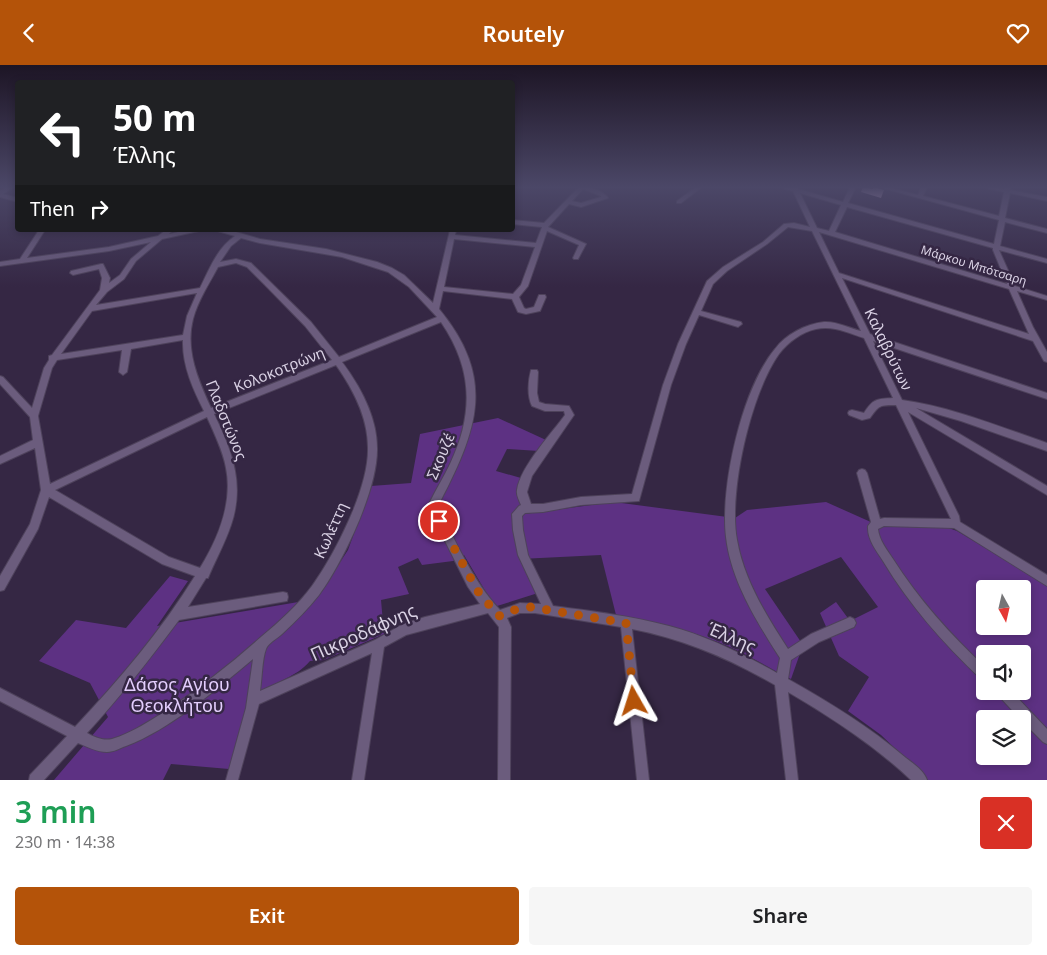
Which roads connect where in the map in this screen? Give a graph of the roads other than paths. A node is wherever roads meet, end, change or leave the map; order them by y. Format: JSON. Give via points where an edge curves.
{"nodes":[{"id":1,"x":552,"y":220,"type":"edge"},
{"id":2,"x":812,"y":220,"type":"edge"},
{"id":3,"x":837,"y":220,"type":"edge"},
{"id":4,"x":903,"y":220,"type":"edge"},
{"id":5,"x":1001,"y":220,"type":"edge"},
{"id":6,"x":1006,"y":220,"type":"edge"},
{"id":7,"x":515,"y":222,"type":"edge"},
{"id":8,"x":546,"y":227,"type":"junction"},
{"id":9,"x":816,"y":229,"type":"junction"},
{"id":10,"x":1047,"y":231,"type":"edge"},
{"id":11,"x":41,"y":232,"type":"edge"},
{"id":12,"x":168,"y":232,"type":"edge"},
{"id":13,"x":189,"y":232,"type":"edge"},
{"id":14,"x":234,"y":232,"type":"edge"},
{"id":15,"x":452,"y":233,"type":"edge"},
{"id":16,"x":831,"y":233,"type":"junction"},
{"id":17,"x":241,"y":235,"type":"junction"},
{"id":18,"x":158,"y":240,"type":"junction"},
{"id":19,"x":538,"y":245,"type":"junction"},
{"id":20,"x":996,"y":246,"type":"junction"},
{"id":21,"x":576,"y":258,"type":"dead end"},
{"id":22,"x":22,"y":261,"type":"junction"},
{"id":23,"x":1047,"y":261,"type":"edge"},
{"id":24,"x":0,"y":264,"type":"edge"},
{"id":25,"x":215,"y":265,"type":"junction"},
{"id":26,"x":73,"y":273,"type":"dead end"},
{"id":27,"x":839,"y":275,"type":"junction"},
{"id":28,"x":1012,"y":288,"type":"junction"},
{"id":29,"x":441,"y":289,"type":"junction"},
{"id":30,"x":104,"y":290,"type":"junction"},
{"id":31,"x":203,"y":290,"type":"junction"},
{"id":32,"x":515,"y":297,"type":"junction"},
{"id":33,"x":542,"y":297,"type":"dead end"},
{"id":34,"x":1047,"y":298,"type":"edge"},
{"id":35,"x":90,"y":309,"type":"junction"},
{"id":36,"x":435,"y":309,"type":"junction"},
{"id":37,"x":697,"y":312,"type":"junction"},
{"id":38,"x":444,"y":319,"type":"junction"},
{"id":39,"x":738,"y":324,"type":"dead end"},
{"id":40,"x":867,"y":335,"type":"junction"},
{"id":41,"x":187,"y":337,"type":"junction"},
{"id":42,"x":1035,"y":339,"type":"junction"},
{"id":43,"x":127,"y":346,"type":"junction"},
{"id":44,"x":52,"y":359,"type":"junction"},
{"id":45,"x":1047,"y":359,"type":"edge"},
{"id":46,"x":339,"y":360,"type":"junction"},
{"id":47,"x":123,"y":372,"type":"dead end"},
{"id":48,"x":534,"y":372,"type":"dead end"},
{"id":49,"x":0,"y":379,"type":"edge"},
{"id":50,"x":1047,"y":396,"type":"edge"},
{"id":51,"x":900,"y":404,"type":"junction"},
{"id":52,"x":210,"y":412,"type":"junction"},
{"id":53,"x":852,"y":413,"type":"dead end"},
{"id":54,"x":34,"y":416,"type":"junction"},
{"id":55,"x":39,"y":442,"type":"junction"},
{"id":56,"x":1047,"y":447,"type":"edge"},
{"id":57,"x":0,"y":460,"type":"edge"},
{"id":58,"x":862,"y":473,"type":"dead end"},
{"id":59,"x":46,"y":490,"type":"junction"},
{"id":60,"x":1047,"y":491,"type":"edge"},
{"id":61,"x":528,"y":508,"type":"junction"},
{"id":62,"x":436,"y":515,"type":"joint"},
{"id":63,"x":877,"y":524,"type":"junction"},
{"id":64,"x":955,"y":524,"type":"junction"},
{"id":65,"x":204,"y":574,"type":"junction"},
{"id":66,"x":1047,"y":581,"type":"edge"},
{"id":67,"x":0,"y":586,"type":"edge"},
{"id":68,"x":283,"y":597,"type":"dead end"},
{"id":69,"x":549,"y":610,"type":"junction"},
{"id":70,"x":494,"y":612,"type":"junction"},
{"id":71,"x":175,"y":615,"type":"junction"},
{"id":72,"x":626,"y":623,"type":"junction"},
{"id":73,"x":850,"y":623,"type":"dead end"},
{"id":74,"x":379,"y":643,"type":"junction"},
{"id":75,"x":261,"y":645,"type":"junction"},
{"id":76,"x":786,"y":657,"type":"junction"},
{"id":77,"x":976,"y":667,"type":"edge"},
{"id":78,"x":781,"y":682,"type":"junction"},
{"id":79,"x":0,"y":694,"type":"edge"},
{"id":80,"x":253,"y":700,"type":"junction"},
{"id":81,"x":1011,"y":700,"type":"edge"},
{"id":82,"x":77,"y":735,"type":"junction"},
{"id":83,"x":1047,"y":738,"type":"edge"},
{"id":84,"x":35,"y":780,"type":"edge"},
{"id":85,"x":232,"y":780,"type":"edge"},
{"id":86,"x":358,"y":780,"type":"edge"},
{"id":87,"x":504,"y":780,"type":"edge"},
{"id":88,"x":643,"y":780,"type":"edge"},
{"id":89,"x":792,"y":780,"type":"edge"},
{"id":90,"x":921,"y":780,"type":"edge"}],
"edges":[{"from":1,"to":8,"type":"street"},
{"from":2,"to":9,"type":"street","name":"Καλαβρύτων"},
{"from":3,"to":16,"type":"street"},
{"from":4,"to":20,"type":"street"},
{"from":5,"to":20,"type":"street"},
{"from":6,"to":10,"type":"street"},
{"from":7,"to":8,"type":"street"},
{"from":8,"to":19,"type":"street"},
{"from":8,"to":21,"type":"street","via":[[582,243],[584,246]]},
{"from":9,"to":16,"type":"street","name":"Μάρκου Μπότσαρη"},
{"from":9,"to":27,"type":"street","name":"Καλαβρύτων"},
{"from":9,"to":37,"type":"street","name":"Μάρκου Μπότσαρη","via":[[792,225],[781,229],[714,278]]},
{"from":11,"to":22,"type":"street"},
{"from":12,"to":18,"type":"street"},
{"from":13,"to":18,"type":"street"},
{"from":14,"to":17,"type":"street","name":"Σκουζέ"},
{"from":15,"to":19,"type":"street"},
{"from":15,"to":29,"type":"street"},
{"from":16,"to":28,"type":"street","name":"Μάρκου Μπότσαρη"},
{"from":17,"to":25,"type":"street","name":"Γλαδστώνος","via":[[227,245]]},
{"from":17,"to":36,"type":"street","name":"Σκουζέ","via":[[324,251],[379,266],[404,278]]},
{"from":18,"to":22,"type":"street"},
{"from":18,"to":30,"type":"street","via":[[133,261],[122,277]]},
{"from":19,"to":32,"type":"street","via":[[524,286]]},
{"from":20,"to":23,"type":"street"},
{"from":20,"to":28,"type":"street"},
{"from":22,"to":24,"type":"street"},
{"from":25,"to":31,"type":"street","name":"Γλαδστώνος"},
{"from":25,"to":46,"type":"street","name":"Κωλέττη","via":[[236,261],[249,265]]},
{"from":26,"to":30,"type":"street","via":[[101,266],[106,277]]},
{"from":27,"to":40,"type":"street","name":"Καλαβρύτων"},
{"from":27,"to":42,"type":"street"},
{"from":28,"to":34,"type":"street","name":"Μάρκου Μπότσαρη"},
{"from":28,"to":42,"type":"street"},
{"from":29,"to":32,"type":"street"},
{"from":29,"to":36,"type":"street"},
{"from":30,"to":35,"type":"street"},
{"from":31,"to":35,"type":"street"},
{"from":31,"to":41,"type":"street","name":"Γλαδστώνος","via":[[193,309]]},
{"from":32,"to":33,"type":"street","via":[[521,310],[526,312],[537,309]]},
{"from":35,"to":44,"type":"street"},
{"from":36,"to":38,"type":"street","name":"Σκουζέ"},
{"from":37,"to":39,"type":"street"},
{"from":37,"to":61,"type":"street","name":"Μάρκου Μπότσαρη","via":[[667,385],[636,497]]},
{"from":38,"to":46,"type":"street","name":"Κολοκοτρώνη"},
{"from":38,"to":62,"type":"street","name":"Σκουζέ","via":[[466,362],[473,388],[473,403],[461,449],[435,502]]},
{"from":40,"to":50,"type":"street"},
{"from":40,"to":51,"type":"street","name":"Καλαβρύτων"},
{"from":40,"to":76,"type":"street","via":[[833,325],[819,325],[785,343],[761,379],[743,433],[732,492],[731,536],[755,603]]},
{"from":41,"to":43,"type":"street"},
{"from":41,"to":52,"type":"street","name":"Γλαδστώνος","via":[[186,357]]},
{"from":42,"to":45,"type":"street"},
{"from":43,"to":44,"type":"street"},
{"from":43,"to":47,"type":"street"},
{"from":44,"to":54,"type":"street"},
{"from":46,"to":52,"type":"street","name":"Κολοκοτρώνη"},
{"from":46,"to":75,"type":"street","name":"Κωλέττη","via":[[370,427],[373,448],[369,474],[347,535],[332,565],[314,592]]},
{"from":48,"to":61,"type":"street","via":[[532,397],[535,404],[541,408],[566,408],[570,415],[529,473],[522,489]]},
{"from":49,"to":54,"type":"street"},
{"from":51,"to":53,"type":"street","via":[[879,403],[862,417]]},
{"from":51,"to":56,"type":"street","via":[[906,402]]},
{"from":51,"to":60,"type":"street"},
{"from":51,"to":64,"type":"street","name":"Καλαβρύτων","via":[[956,519]]},
{"from":52,"to":59,"type":"street","name":"Κολοκοτρώνη"},
{"from":52,"to":65,"type":"street","name":"Γλαδστώνος","via":[[227,453],[233,489],[225,527]]},
{"from":54,"to":55,"type":"street"},
{"from":55,"to":57,"type":"street"},
{"from":55,"to":59,"type":"street"},
{"from":58,"to":63,"type":"street"},
{"from":59,"to":65,"type":"street","via":[[166,561]]},
{"from":59,"to":67,"type":"street","via":[[34,526]]},
{"from":61,"to":69,"type":"street","via":[[518,514],[519,546]]},
{"from":62,"to":70,"type":"street","name":"Σκουζέ","via":[[472,583]]},
{"from":63,"to":64,"type":"street"},
{"from":63,"to":77,"type":"street","via":[[873,526],[875,537],[914,601],[942,635]]},
{"from":64,"to":66,"type":"street"},
{"from":65,"to":71,"type":"street","name":"Γλαδστώνος"},
{"from":68,"to":71,"type":"street"},
{"from":69,"to":70,"type":"street","name":"Έλλης","via":[[525,607]]},
{"from":69,"to":72,"type":"street","name":"Έλλης"},
{"from":70,"to":74,"type":"street","name":"Πικροδάφνης","via":[[419,624]]},
{"from":70,"to":87,"type":"street","via":[[503,622],[506,635]]},
{"from":71,"to":82,"type":"street","name":"Γλαδστώνος"},
{"from":72,"to":78,"type":"street","name":"Έλλης","via":[[711,645]]},
{"from":72,"to":88,"type":"street"},
{"from":73,"to":76,"type":"street","via":[[815,638]]},
{"from":74,"to":80,"type":"street","name":"Πικροδάφνης"},
{"from":74,"to":86,"type":"street"},
{"from":75,"to":80,"type":"street"},
{"from":75,"to":82,"type":"street","name":"Κωλέττη","via":[[192,699],[122,742],[102,746]]},
{"from":76,"to":78,"type":"street"},
{"from":78,"to":89,"type":"street"},
{"from":78,"to":90,"type":"street","name":"Έλλης","via":[[862,731]]},
{"from":79,"to":82,"type":"street","name":"Κωλέττη"},
{"from":80,"to":85,"type":"street"},
{"from":81,"to":83,"type":"street"},
{"from":82,"to":84,"type":"street"}]}
